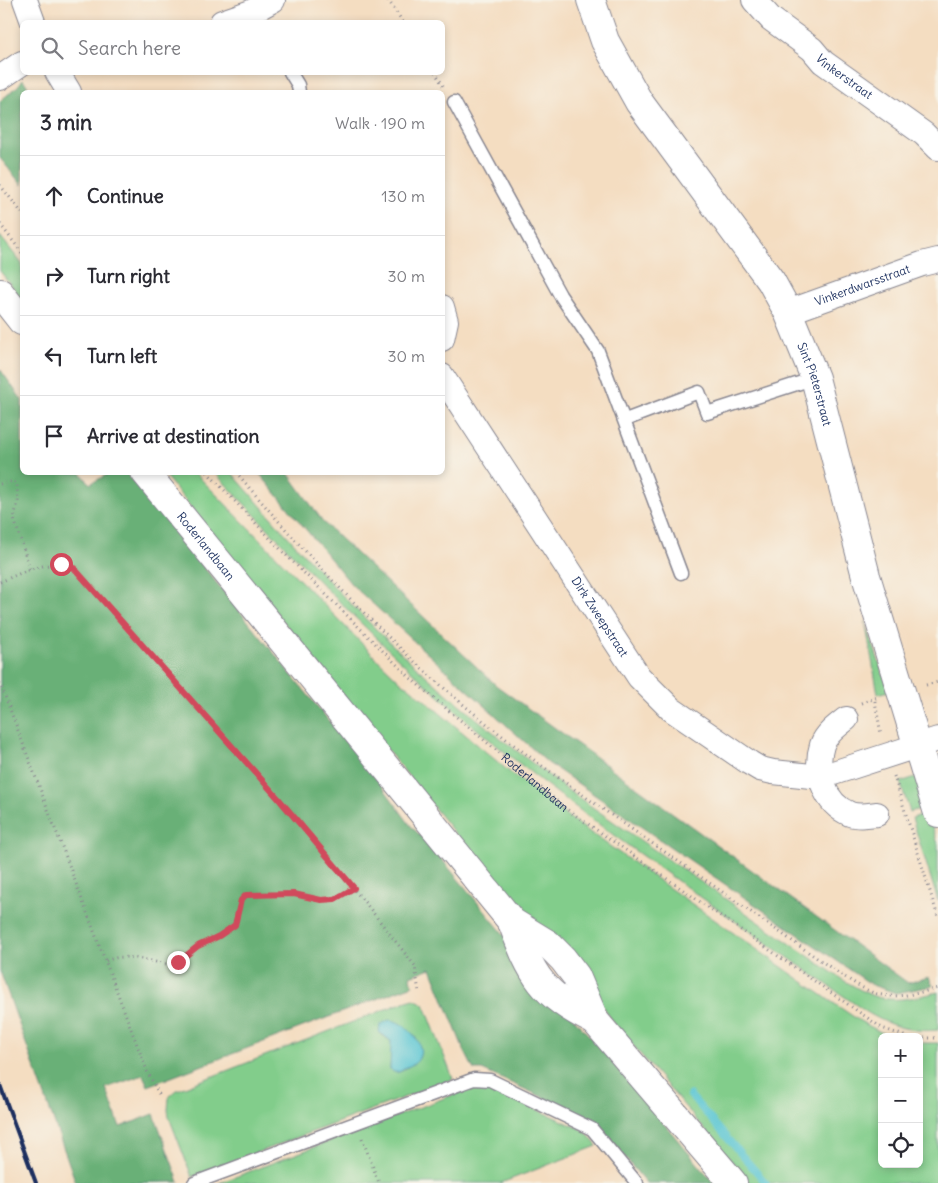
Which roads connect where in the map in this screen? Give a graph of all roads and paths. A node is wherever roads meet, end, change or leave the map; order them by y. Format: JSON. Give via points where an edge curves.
{"nodes":[{"id":1,"x":25,"y":0,"type":"edge"},
{"id":2,"x":273,"y":0,"type":"edge"},
{"id":3,"x":388,"y":0,"type":"edge"},
{"id":4,"x":591,"y":0,"type":"edge"},
{"id":5,"x":754,"y":0,"type":"edge"},
{"id":6,"x":255,"y":17,"type":"edge"},
{"id":7,"x":32,"y":20,"type":"edge"},
{"id":8,"x":235,"y":20,"type":"edge"},
{"id":9,"x":402,"y":20,"type":"edge"},
{"id":10,"x":20,"y":64,"type":"edge"},
{"id":11,"x":59,"y":75,"type":"edge"},
{"id":12,"x":292,"y":75,"type":"edge"},
{"id":13,"x":0,"y":78,"type":"edge"},
{"id":14,"x":68,"y":90,"type":"edge"},
{"id":15,"x":299,"y":90,"type":"edge"},
{"id":16,"x":454,"y":102,"type":"dead end"},
{"id":17,"x":938,"y":148,"type":"edge"},
{"id":18,"x":0,"y":185,"type":"edge"},
{"id":19,"x":20,"y":210,"type":"edge"},
{"id":20,"x":0,"y":224,"type":"edge"},
{"id":21,"x":20,"y":250,"type":"edge"},
{"id":22,"x":938,"y":260,"type":"edge"},
{"id":23,"x":0,"y":294,"type":"edge"},
{"id":24,"x":788,"y":312,"type":"junction"},
{"id":25,"x":20,"y":319,"type":"edge"},
{"id":26,"x":815,"y":378,"type":"junction"},
{"id":27,"x":445,"y":381,"type":"edge"},
{"id":28,"x":625,"y":420,"type":"junction"},
{"id":29,"x":147,"y":475,"type":"edge"},
{"id":30,"x":210,"y":475,"type":"edge"},
{"id":31,"x":239,"y":475,"type":"edge"},
{"id":32,"x":0,"y":484,"type":"edge"},
{"id":33,"x":30,"y":569,"type":"junction"},
{"id":34,"x":681,"y":573,"type":"dead end"},
{"id":35,"x":0,"y":582,"type":"edge"},
{"id":36,"x":0,"y":683,"type":"edge"},
{"id":37,"x":846,"y":719,"type":"dead end"},
{"id":38,"x":927,"y":743,"type":"edge"},
{"id":39,"x":821,"y":777,"type":"junction"},
{"id":40,"x":937,"y":810,"type":"edge"},
{"id":41,"x":877,"y":814,"type":"joint"},
{"id":42,"x":354,"y":888,"type":"junction"},
{"id":43,"x":106,"y":961,"type":"junction"},
{"id":44,"x":938,"y":988,"type":"edge"},
{"id":45,"x":419,"y":993,"type":"dead end"},
{"id":46,"x":896,"y":1033,"type":"edge"},
{"id":47,"x":923,"y":1038,"type":"edge"},
{"id":48,"x":938,"y":1038,"type":"edge"},
{"id":49,"x":160,"y":1096,"type":"dead end"},
{"id":50,"x":356,"y":1123,"type":"junction"},
{"id":51,"x":194,"y":1183,"type":"edge"},
{"id":52,"x":379,"y":1183,"type":"edge"},
{"id":53,"x":637,"y":1183,"type":"edge"},
{"id":54,"x":734,"y":1183,"type":"edge"}],
"edges":[{"from":1,"to":7,"type":"street"},
{"from":2,"to":6,"type":"street"},
{"from":3,"to":9,"type":"path"},
{"from":4,"to":24,"type":"main road","name":"Sint Pieterstraat","via":[[605,41],[639,102],[754,256]]},
{"from":5,"to":17,"type":"street","name":"Vinkerstraat","via":[[771,19],[812,49],[823,62],[924,134]]},
{"from":6,"to":8,"type":"street"},
{"from":10,"to":13,"type":"street"},
{"from":11,"to":14,"type":"street"},
{"from":12,"to":15,"type":"lane"},
{"from":16,"to":28,"type":"lane","via":[[560,295],[598,350]]},
{"from":18,"to":19,"type":"path"},
{"from":20,"to":21,"type":"path"},
{"from":22,"to":24,"type":"street","name":"Vinkerdwarsstraat"},
{"from":23,"to":25,"type":"main road"},
{"from":24,"to":26,"type":"main road","name":"Sint Pieterstraat"},
{"from":26,"to":28,"type":"lane","via":[[707,413],[698,392]]},
{"from":26,"to":38,"type":"main road","name":"Sint Pieterstraat","via":[[866,576]]},
{"from":27,"to":39,"type":"street","name":"Dirk Zweepstraat","via":[[638,677],[671,708],[760,769]]},
{"from":28,"to":34,"type":"lane"},
{"from":29,"to":54,"type":"main road","name":"Roderlandbaan","via":[[512,922],[539,980],[557,999],[595,1021]]},
{"from":30,"to":46,"type":"path","name":"Roderlandbaan","via":[[396,664],[565,808],[882,1028]]},
{"from":31,"to":44,"type":"path","name":"Roderlandbaan","via":[[379,628],[452,695],[523,752],[855,983],[888,996]]},
{"from":32,"to":33,"type":"path","via":[[14,481],[17,485],[14,523]]},
{"from":33,"to":35,"type":"path"},
{"from":33,"to":42,"type":"path","via":[[51,564],[74,568]]},
{"from":36,"to":43,"type":"path"},
{"from":37,"to":39,"type":"street","via":[[826,736],[822,744],[819,760]]},
{"from":38,"to":39,"type":"street","name":"Dirk Zweepstraat"},
{"from":38,"to":40,"type":"main road","name":"Sint Pieterstraat"},
{"from":39,"to":41,"type":"street","via":[[831,800],[840,809],[852,815]]},
{"from":40,"to":41,"type":"path","via":[[883,824]]},
{"from":42,"to":43,"type":"path","via":[[335,899],[321,900],[294,894],[246,895],[241,900],[235,925],[198,946],[178,962],[171,965],[125,957]]},
{"from":42,"to":45,"type":"path","via":[[415,966]]},
{"from":43,"to":49,"type":"path","via":[[147,1071]]},
{"from":47,"to":48,"type":"path"},
{"from":50,"to":51,"type":"lane"},
{"from":50,"to":52,"type":"path"},
{"from":50,"to":53,"type":"lane","via":[[474,1079],[490,1080],[592,1129]]}]}
